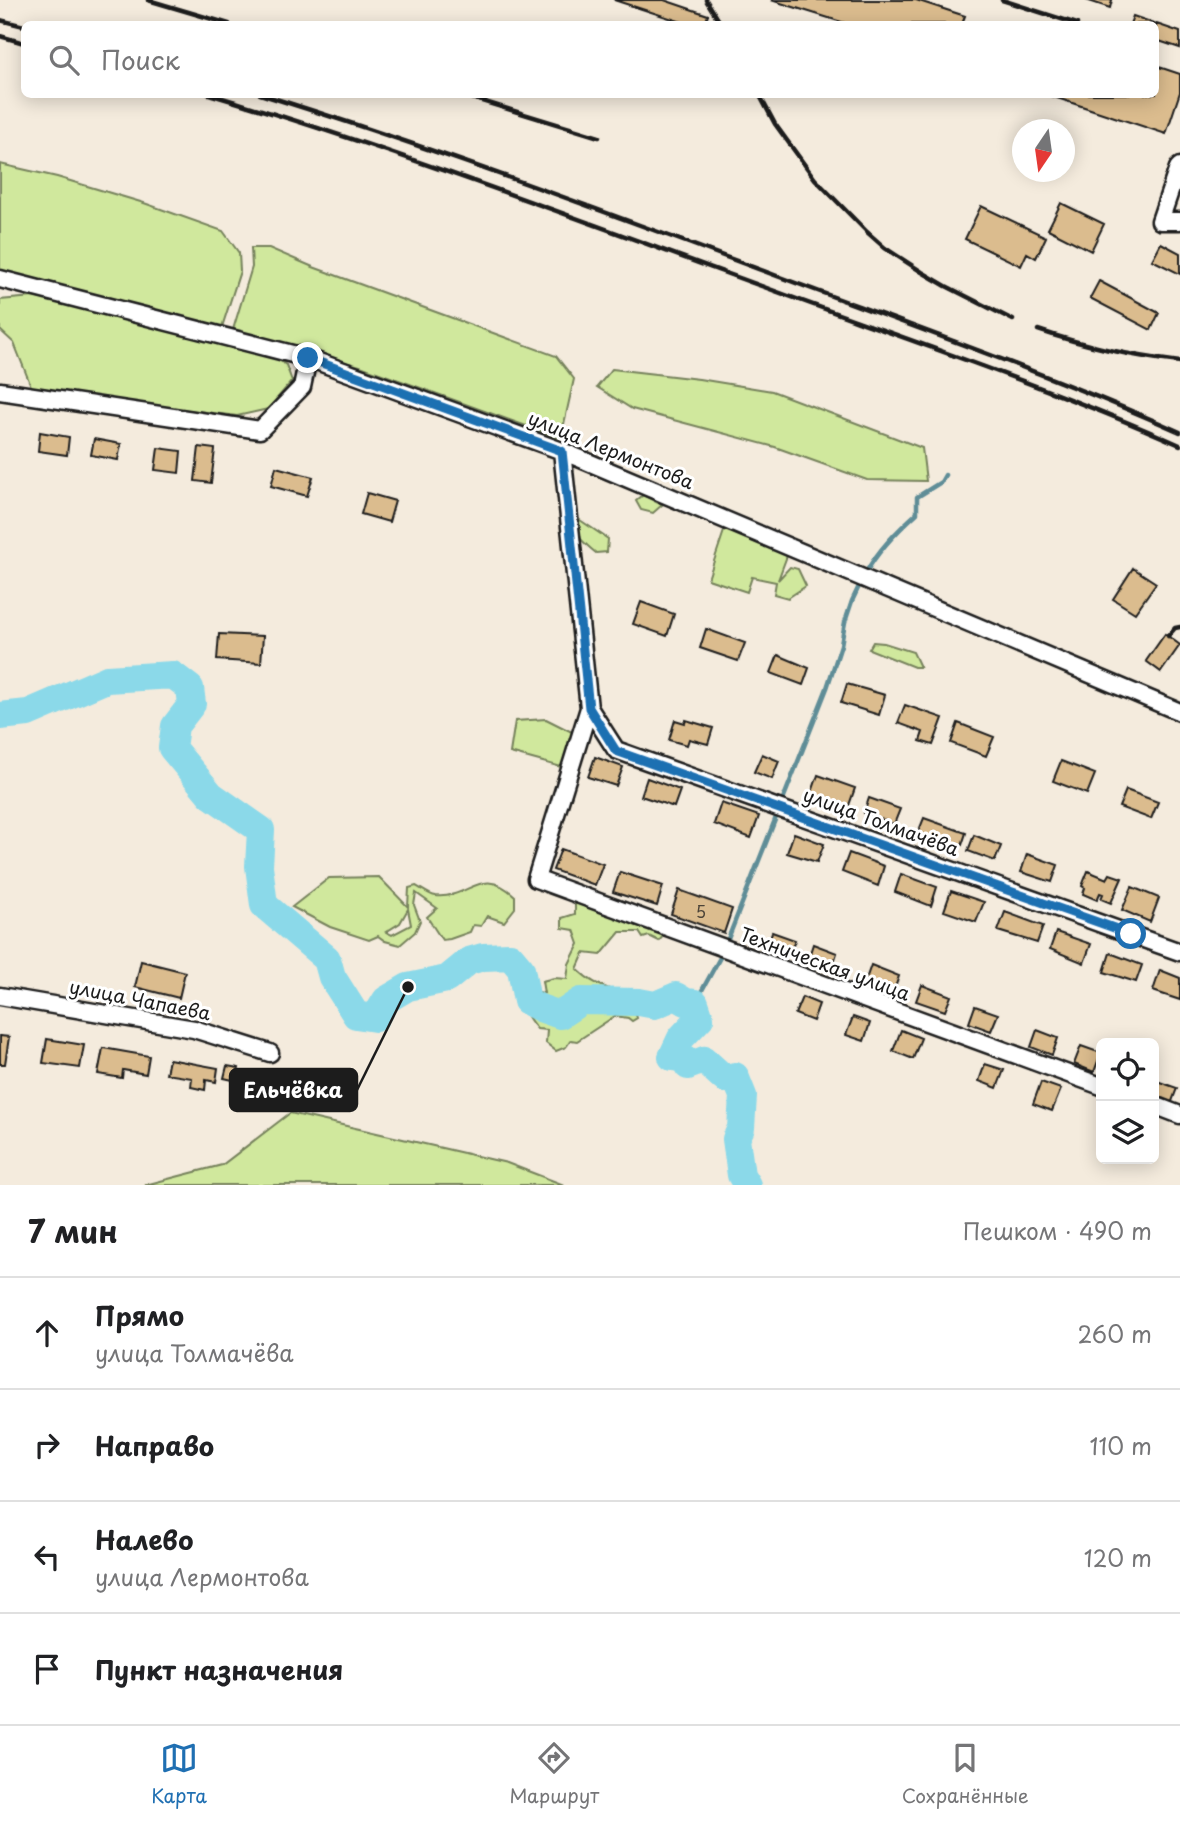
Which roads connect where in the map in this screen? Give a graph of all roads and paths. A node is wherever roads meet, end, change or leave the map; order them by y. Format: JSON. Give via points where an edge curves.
{"nodes":[{"id":1,"x":1180,"y":166,"type":"edge"},
{"id":2,"x":1180,"y":221,"type":"edge"},
{"id":3,"x":0,"y":279,"type":"edge"},
{"id":4,"x":308,"y":358,"type":"junction"},
{"id":5,"x":0,"y":391,"type":"edge"},
{"id":6,"x":562,"y":451,"type":"junction"},
{"id":7,"x":589,"y":708,"type":"junction"},
{"id":8,"x":1180,"y":712,"type":"edge"},
{"id":9,"x":1180,"y":951,"type":"edge"},
{"id":10,"x":0,"y":996,"type":"edge"},
{"id":11,"x":270,"y":1053,"type":"dead end"},
{"id":12,"x":1096,"y":1084,"type":"edge"},
{"id":13,"x":1159,"y":1107,"type":"edge"},
{"id":14,"x":1180,"y":1115,"type":"edge"}],
"edges":[{"from":1,"to":2,"type":"street","via":[[1160,221]]},
{"from":3,"to":4,"type":"street","name":"улица Лермонтова"},
{"from":4,"to":5,"type":"street","via":[[302,387],[260,430]]},
{"from":4,"to":6,"type":"street","name":"улица Лермонтова"},
{"from":6,"to":7,"type":"street"},
{"from":6,"to":8,"type":"street","name":"улица Лермонтова"},
{"from":7,"to":9,"type":"street","name":"улица Толмачёва","via":[[616,751]]},
{"from":7,"to":12,"type":"street","name":"Техническая улица","via":[[536,879]]},
{"from":10,"to":11,"type":"street","name":"улица Чапаева","via":[[194,1029]]},
{"from":13,"to":14,"type":"street"}]}
